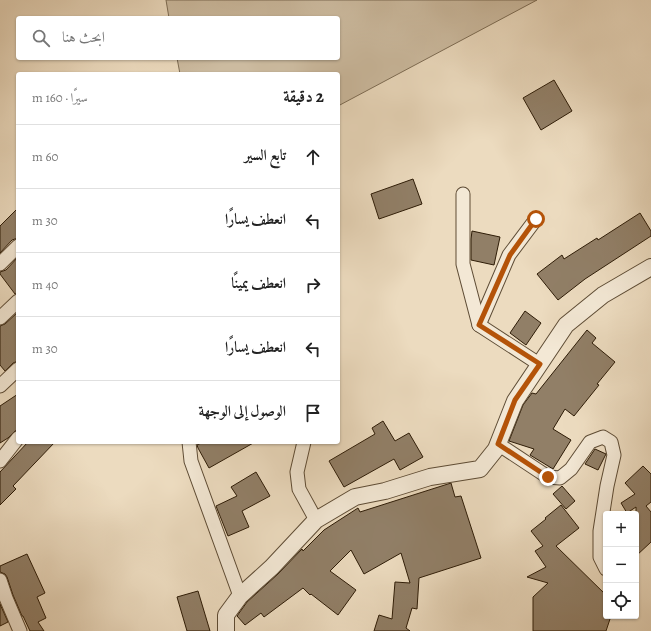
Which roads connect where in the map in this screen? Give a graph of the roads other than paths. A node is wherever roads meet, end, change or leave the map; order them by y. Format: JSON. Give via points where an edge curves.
{"nodes":[{"id":1,"x":463,"y":194,"type":"dead end"},
{"id":2,"x":536,"y":219,"type":"dead end"},
{"id":3,"x":16,"y":248,"type":"edge"},
{"id":4,"x":0,"y":264,"type":"edge"},
{"id":5,"x":651,"y":267,"type":"edge"},
{"id":6,"x":16,"y":303,"type":"edge"},
{"id":7,"x":0,"y":318,"type":"edge"},
{"id":8,"x":479,"y":325,"type":"junction"},
{"id":9,"x":540,"y":364,"type":"junction"},
{"id":10,"x":16,"y":371,"type":"edge"},
{"id":11,"x":0,"y":386,"type":"edge"},
{"id":12,"x":16,"y":441,"type":"edge"},
{"id":13,"x":189,"y":444,"type":"edge"},
{"id":14,"x":304,"y":444,"type":"edge"},
{"id":15,"x":498,"y":444,"type":"junction"},
{"id":16,"x":0,"y":461,"type":"edge"},
{"id":17,"x":316,"y":520,"type":"junction"},
{"id":18,"x":603,"y":562,"type":"edge"},
{"id":19,"x":0,"y":580,"type":"edge"},
{"id":20,"x":240,"y":596,"type":"junction"},
{"id":21,"x":20,"y":631,"type":"edge"},
{"id":22,"x":226,"y":631,"type":"edge"}],
"edges":[{"from":1,"to":8,"type":"street","via":[[463,264]]},
{"from":2,"to":8,"type":"street","via":[[510,255]]},
{"from":3,"to":4,"type":"street"},
{"from":5,"to":9,"type":"street","via":[[603,295],[566,325]]},
{"from":6,"to":7,"type":"street"},
{"from":8,"to":9,"type":"street"},
{"from":9,"to":15,"type":"street","via":[[515,400]]},
{"from":10,"to":11,"type":"street"},
{"from":12,"to":16,"type":"street"},
{"from":13,"to":20,"type":"street","via":[[191,461]]},
{"from":14,"to":17,"type":"street","via":[[297,472],[299,489]]},
{"from":15,"to":17,"type":"street","via":[[480,469],[430,477],[355,497]]},
{"from":15,"to":18,"type":"street","via":[[548,477],[560,478],[571,469],[590,442],[602,437],[611,442],[614,455],[600,531],[600,556]]},
{"from":17,"to":20,"type":"street","via":[[272,567]]},
{"from":19,"to":21,"type":"street"},
{"from":20,"to":22,"type":"street","via":[[226,615]]}]}
